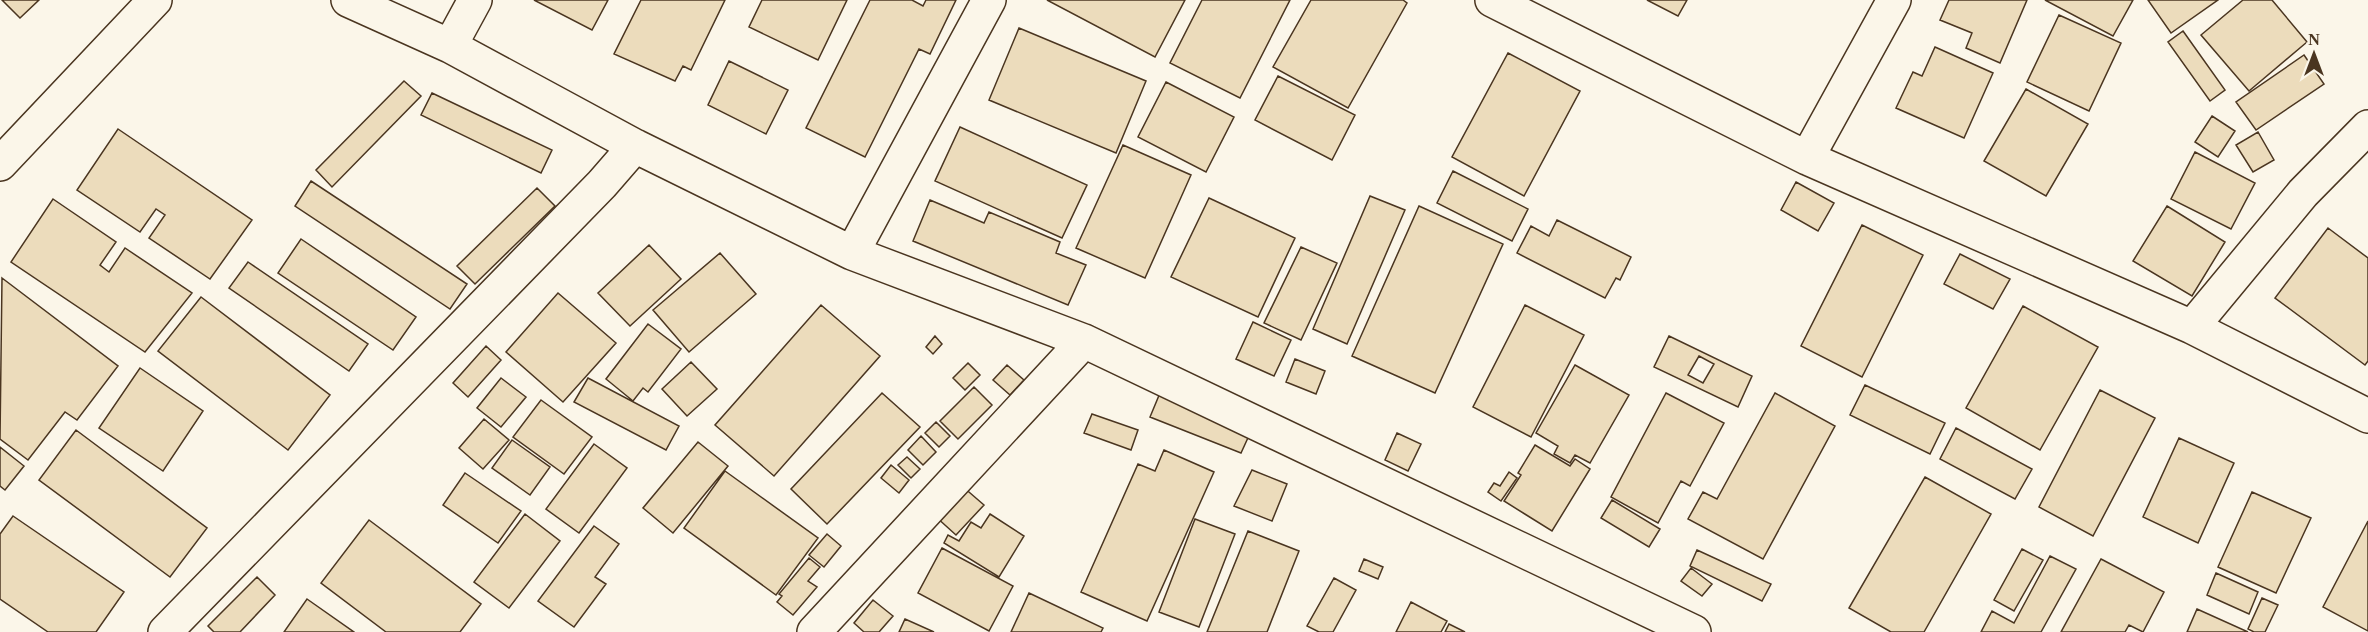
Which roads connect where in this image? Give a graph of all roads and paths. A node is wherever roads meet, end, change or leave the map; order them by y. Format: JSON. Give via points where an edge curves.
{"nodes":[{"id":1,"x":155,"y":0,"type":"edge"},
{"id":2,"x":348,"y":0,"type":"edge"},
{"id":3,"x":475,"y":0,"type":"edge"},
{"id":4,"x":989,"y":0,"type":"edge"},
{"id":5,"x":1492,"y":0,"type":"edge"},
{"id":6,"x":1894,"y":0,"type":"edge"},
{"id":7,"x":450,"y":46,"type":"junction"},
{"id":8,"x":2368,"y":127,"type":"edge"},
{"id":9,"x":635,"y":146,"type":"junction"},
{"id":10,"x":1807,"y":158,"type":"junction"},
{"id":11,"x":0,"y":164,"type":"edge"},
{"id":12,"x":852,"y":252,"type":"junction"},
{"id":13,"x":2192,"y":327,"type":"junction"},
{"id":14,"x":1084,"y":341,"type":"junction"},
{"id":15,"x":2368,"y":416,"type":"edge"},
{"id":16,"x":165,"y":632,"type":"edge"},
{"id":17,"x":814,"y":632,"type":"edge"},
{"id":18,"x":1694,"y":632,"type":"edge"}],
"edges":[{"from":1,"to":11,"type":"street"},
{"from":2,"to":7,"type":"street"},
{"from":3,"to":7,"type":"street"},
{"from":4,"to":12,"type":"street"},
{"from":5,"to":10,"type":"street"},
{"from":6,"to":10,"type":"street"},
{"from":7,"to":9,"type":"street"},
{"from":8,"to":13,"type":"street","via":[[2303,193]]},
{"from":9,"to":12,"type":"street"},
{"from":9,"to":16,"type":"street"},
{"from":10,"to":13,"type":"street"},
{"from":12,"to":14,"type":"street"},
{"from":13,"to":15,"type":"street"},
{"from":14,"to":17,"type":"street"},
{"from":14,"to":18,"type":"street"}]}
